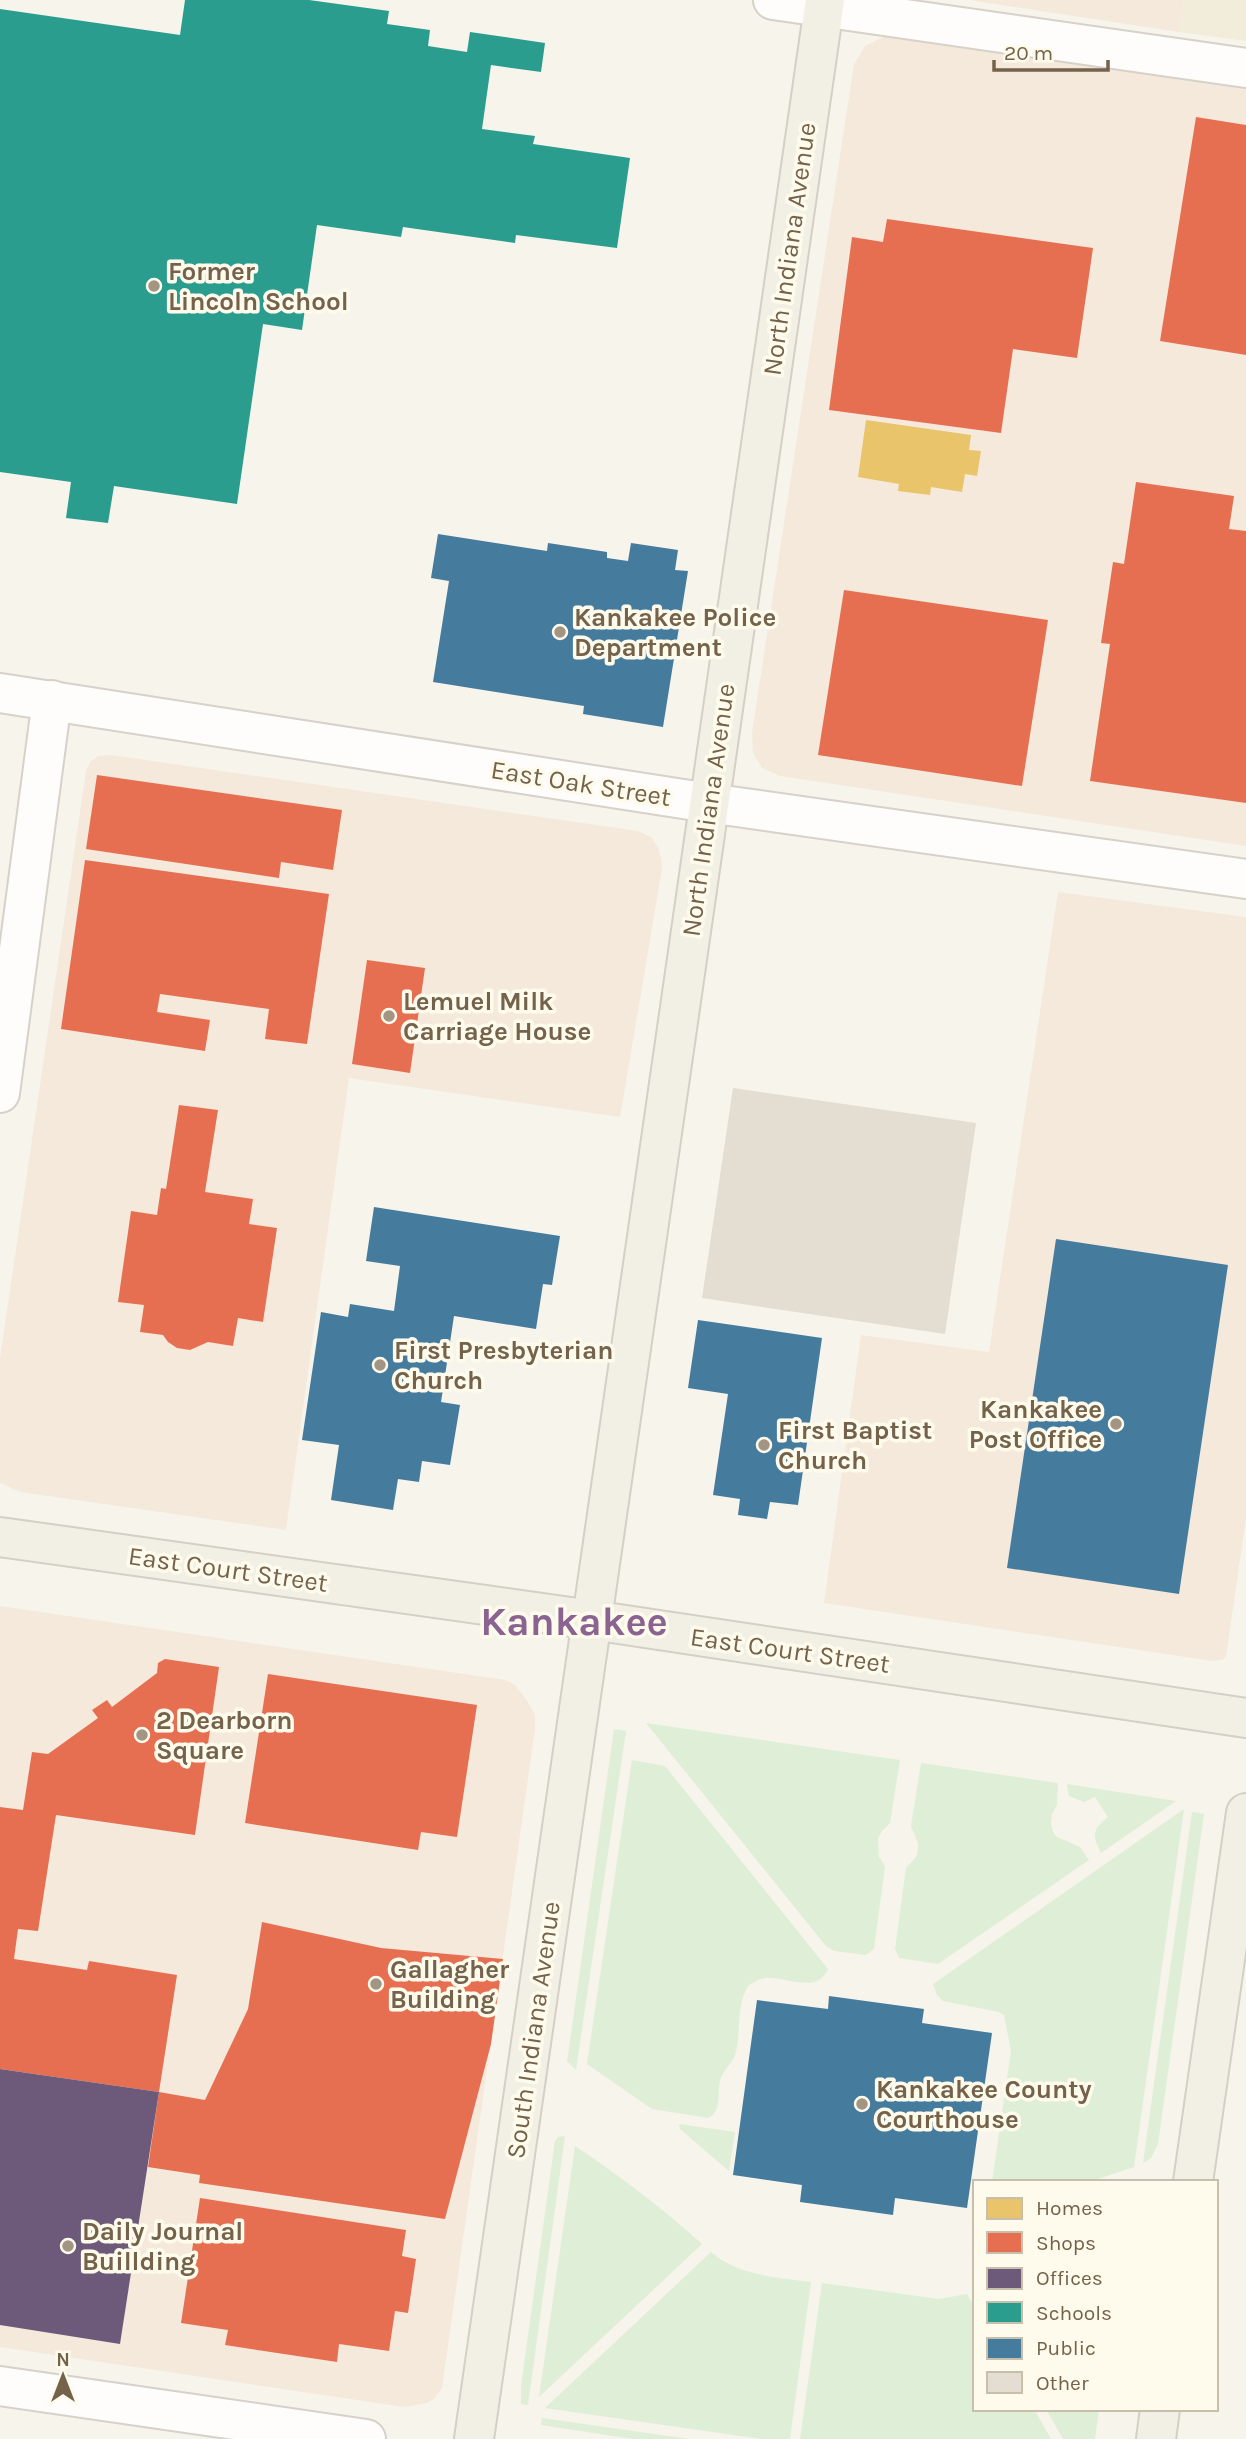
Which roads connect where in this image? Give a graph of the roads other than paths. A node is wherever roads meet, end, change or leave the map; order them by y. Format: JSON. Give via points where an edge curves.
{"nodes":[{"id":1,"x":773,"y":0,"type":"edge"},
{"id":2,"x":824,"y":4,"type":"edge"},
{"id":3,"x":1246,"y":68,"type":"edge"},
{"id":4,"x":0,"y":693,"type":"edge"},
{"id":5,"x":52,"y":700,"type":"junction"},
{"id":6,"x":709,"y":803,"type":"junction"},
{"id":7,"x":1246,"y":879,"type":"edge"},
{"id":8,"x":0,"y":1093,"type":"edge"},
{"id":9,"x":0,"y":1537,"type":"edge"},
{"id":10,"x":592,"y":1620,"type":"junction"},
{"id":11,"x":1246,"y":1718,"type":"edge"},
{"id":12,"x":1246,"y":1814,"type":"edge"},
{"id":13,"x":1193,"y":2180,"type":"edge"},
{"id":14,"x":0,"y":2386,"type":"edge"},
{"id":15,"x":1160,"y":2411,"type":"edge"},
{"id":16,"x":366,"y":2439,"type":"edge"},
{"id":17,"x":474,"y":2439,"type":"edge"},
{"id":18,"x":1156,"y":2439,"type":"edge"}],
"edges":[{"from":1,"to":2,"type":"street"},
{"from":2,"to":3,"type":"street"},
{"from":2,"to":6,"type":"main road","name":"North Indiana Avenue"},
{"from":4,"to":5,"type":"street","name":"East Oak Street"},
{"from":5,"to":6,"type":"street","name":"East Oak Street"},
{"from":5,"to":8,"type":"street"},
{"from":6,"to":7,"type":"street","name":"East Oak Street"},
{"from":6,"to":10,"type":"main road","name":"North Indiana Avenue"},
{"from":9,"to":10,"type":"main road","name":"East Court Street"},
{"from":10,"to":11,"type":"main road","name":"East Court Street"},
{"from":10,"to":17,"type":"main road","name":"South Indiana Avenue"},
{"from":12,"to":13,"type":"main road"},
{"from":14,"to":16,"type":"street"},
{"from":15,"to":18,"type":"main road"}]}
